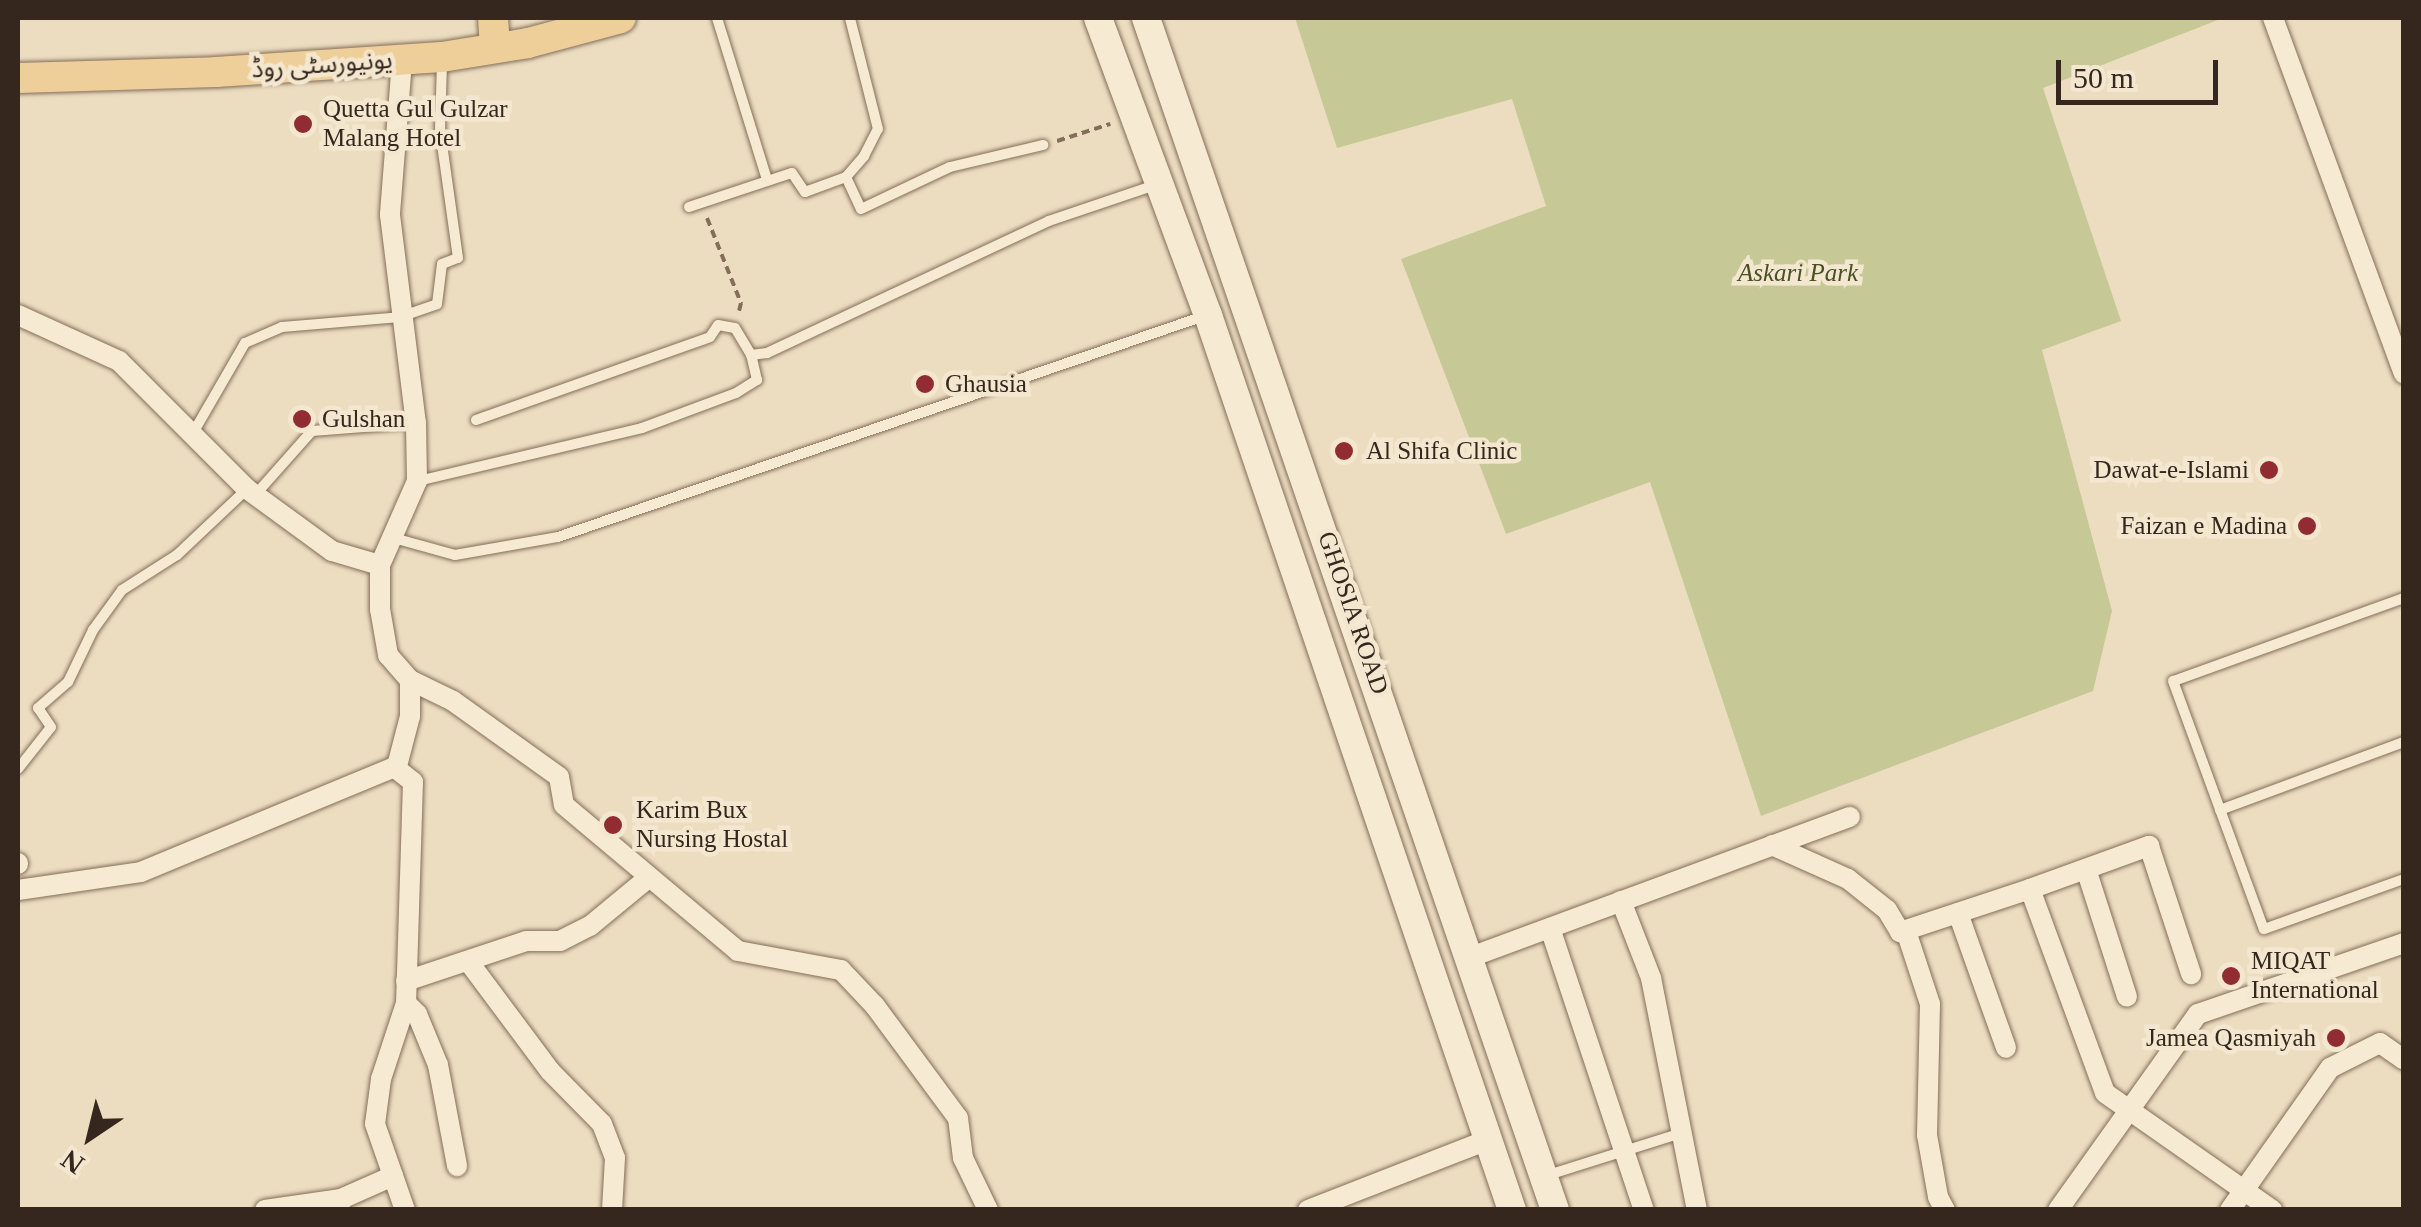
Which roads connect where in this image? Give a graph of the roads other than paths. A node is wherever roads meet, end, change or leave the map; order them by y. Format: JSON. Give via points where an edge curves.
{"nodes":[{"id":1,"x":493,"y":18,"type":"edge"},
{"id":2,"x":622,"y":18,"type":"edge"},
{"id":3,"x":717,"y":18,"type":"edge"},
{"id":4,"x":850,"y":18,"type":"edge"},
{"id":5,"x":1098,"y":18,"type":"edge"},
{"id":6,"x":1146,"y":18,"type":"edge"},
{"id":7,"x":2273,"y":18,"type":"edge"},
{"id":8,"x":495,"y":48,"type":"junction"},
{"id":9,"x":442,"y":57,"type":"junction"},
{"id":10,"x":402,"y":60,"type":"junction"},
{"id":11,"x":18,"y":78,"type":"edge"},
{"id":12,"x":1043,"y":145,"type":"road end"},
{"id":13,"x":846,"y":177,"type":"junction"},
{"id":14,"x":767,"y":180,"type":"junction"},
{"id":15,"x":1159,"y":184,"type":"junction"},
{"id":16,"x":689,"y":208,"type":"dead end"},
{"id":17,"x":18,"y":315,"type":"edge"},
{"id":18,"x":1208,"y":315,"type":"junction"},
{"id":19,"x":400,"y":318,"type":"junction"},
{"id":20,"x":751,"y":355,"type":"junction"},
{"id":21,"x":2404,"y":374,"type":"edge"},
{"id":22,"x":476,"y":420,"type":"dead end"},
{"id":23,"x":416,"y":423,"type":"junction"},
{"id":24,"x":193,"y":433,"type":"junction"},
{"id":25,"x":417,"y":481,"type":"junction"},
{"id":26,"x":251,"y":492,"type":"junction"},
{"id":27,"x":390,"y":536,"type":"junction"},
{"id":28,"x":380,"y":566,"type":"junction"},
{"id":29,"x":2404,"y":598,"type":"edge"},
{"id":30,"x":410,"y":680,"type":"junction"},
{"id":31,"x":2404,"y":742,"type":"edge"},
{"id":32,"x":394,"y":768,"type":"junction"},
{"id":33,"x":18,"y":769,"type":"edge"},
{"id":34,"x":2220,"y":810,"type":"junction"},
{"id":35,"x":1850,"y":816,"type":"dead end"},
{"id":36,"x":1772,"y":845,"type":"junction"},
{"id":37,"x":2086,"y":869,"type":"junction"},
{"id":38,"x":647,"y":879,"type":"junction"},
{"id":39,"x":2404,"y":879,"type":"edge"},
{"id":40,"x":2030,"y":889,"type":"junction"},
{"id":41,"x":18,"y":890,"type":"edge"},
{"id":42,"x":1621,"y":902,"type":"junction"},
{"id":43,"x":1958,"y":913,"type":"junction"},
{"id":44,"x":1550,"y":928,"type":"junction"},
{"id":45,"x":1906,"y":930,"type":"junction"},
{"id":46,"x":2404,"y":943,"type":"edge"},
{"id":47,"x":468,"y":960,"type":"junction"},
{"id":48,"x":1474,"y":970,"type":"junction"},
{"id":49,"x":2192,"y":974,"type":"dead end"},
{"id":50,"x":406,"y":992,"type":"junction"},
{"id":51,"x":1438,"y":996,"type":"junction"},
{"id":52,"x":2128,"y":996,"type":"dead end"},
{"id":53,"x":2006,"y":1048,"type":"dead end"},
{"id":54,"x":2404,"y":1060,"type":"edge"},
{"id":55,"x":2128,"y":1109,"type":"junction"},
{"id":56,"x":1684,"y":1132,"type":"junction"},
{"id":57,"x":1488,"y":1140,"type":"junction"},
{"id":58,"x":1626,"y":1151,"type":"junction"},
{"id":59,"x":458,"y":1166,"type":"dead end"},
{"id":60,"x":393,"y":1176,"type":"junction"},
{"id":61,"x":1544,"y":1177,"type":"junction"},
{"id":62,"x":2244,"y":1190,"type":"junction"},
{"id":63,"x":340,"y":1204,"type":"edge"},
{"id":64,"x":265,"y":1210,"type":"edge"},
{"id":65,"x":404,"y":1210,"type":"edge"},
{"id":66,"x":612,"y":1210,"type":"edge"},
{"id":67,"x":988,"y":1210,"type":"edge"},
{"id":68,"x":1308,"y":1210,"type":"edge"},
{"id":69,"x":1512,"y":1210,"type":"edge"},
{"id":70,"x":1556,"y":1210,"type":"edge"},
{"id":71,"x":1644,"y":1210,"type":"edge"},
{"id":72,"x":1698,"y":1210,"type":"edge"},
{"id":73,"x":1945,"y":1210,"type":"edge"},
{"id":74,"x":2058,"y":1210,"type":"edge"},
{"id":75,"x":2230,"y":1210,"type":"edge"},
{"id":76,"x":2272,"y":1210,"type":"edge"}],
"edges":[{"from":1,"to":8,"type":"main road"},
{"from":2,"to":8,"type":"main road","name":"یونیورسٹی روڈ"},
{"from":3,"to":14,"type":"lane"},
{"from":4,"to":13,"type":"lane","via":[[878,134]]},
{"from":5,"to":15,"type":"main road"},
{"from":6,"to":48,"type":"main road","name":"GHOSIA ROAD"},
{"from":7,"to":21,"type":"street"},
{"from":8,"to":9,"type":"main road","name":"یونیورسٹی روڈ"},
{"from":9,"to":10,"type":"main road","name":"یونیورسٹی روڈ"},
{"from":9,"to":19,"type":"lane","via":[[440,130],[458,258],[442,264],[437,304]]},
{"from":10,"to":11,"type":"main road","name":"یونیورسٹی روڈ"},
{"from":10,"to":19,"type":"street","via":[[390,215]]},
{"from":12,"to":13,"type":"lane","via":[[950,167],[861,210]]},
{"from":13,"to":14,"type":"lane","via":[[805,192],[792,173]]},
{"from":14,"to":16,"type":"lane"},
{"from":15,"to":18,"type":"main road"},
{"from":15,"to":20,"type":"lane","via":[[1049,221]]},
{"from":17,"to":24,"type":"street","via":[[119,361]]},
{"from":18,"to":27,"type":"lane","via":[[558,537],[455,555]]},
{"from":18,"to":51,"type":"main road"},
{"from":19,"to":23,"type":"street"},
{"from":19,"to":24,"type":"lane","via":[[282,327],[246,343]]},
{"from":20,"to":22,"type":"lane","via":[[736,328],[718,325],[710,337]]},
{"from":20,"to":25,"type":"lane","via":[[757,380],[717,400],[642,428]]},
{"from":23,"to":25,"type":"street"},
{"from":23,"to":26,"type":"lane","via":[[312,431]]},
{"from":24,"to":26,"type":"street"},
{"from":25,"to":27,"type":"street"},
{"from":26,"to":28,"type":"street","via":[[332,550]]},
{"from":26,"to":33,"type":"lane","via":[[177,555],[122,590],[68,682],[38,708],[51,726]]},
{"from":27,"to":28,"type":"street"},
{"from":28,"to":30,"type":"street","via":[[388,655]]},
{"from":29,"to":34,"type":"lane","via":[[2173,681]]},
{"from":30,"to":32,"type":"street","via":[[410,716]]},
{"from":30,"to":38,"type":"street","via":[[453,701],[559,777],[564,805]]},
{"from":31,"to":34,"type":"lane"},
{"from":32,"to":41,"type":"street","via":[[140,872]]},
{"from":32,"to":50,"type":"street","via":[[413,782]]},
{"from":34,"to":39,"type":"lane","via":[[2264,929]]},
{"from":35,"to":36,"type":"street"},
{"from":36,"to":42,"type":"street"},
{"from":36,"to":45,"type":"street","via":[[1848,879],[1887,910],[1900,932]]},
{"from":37,"to":40,"type":"street"},
{"from":37,"to":49,"type":"street","via":[[2149,846]]},
{"from":37,"to":52,"type":"street"},
{"from":38,"to":47,"type":"street","via":[[590,926],[560,941],[526,941]]},
{"from":38,"to":67,"type":"street","via":[[738,951],[841,970],[876,1006],[958,1118],[963,1158]]},
{"from":40,"to":43,"type":"street"},
{"from":40,"to":55,"type":"street","via":[[2105,1093]]},
{"from":42,"to":44,"type":"street"},
{"from":42,"to":56,"type":"street","via":[[1651,978]]},
{"from":43,"to":45,"type":"street"},
{"from":43,"to":53,"type":"street"},
{"from":44,"to":48,"type":"street"},
{"from":44,"to":58,"type":"street"},
{"from":45,"to":73,"type":"street","via":[[1930,1004],[1927,1135]]},
{"from":46,"to":55,"type":"street","via":[[2198,1014]]},
{"from":47,"to":50,"type":"street"},
{"from":47,"to":66,"type":"street","via":[[550,1072],[602,1124],[615,1158]]},
{"from":48,"to":51,"type":"main road"},
{"from":48,"to":61,"type":"main road","name":"GHOSIA ROAD"},
{"from":50,"to":59,"type":"street","via":[[438,1066]]},
{"from":50,"to":60,"type":"street","via":[[375,1124]]},
{"from":51,"to":57,"type":"main road"},
{"from":54,"to":62,"type":"street","via":[[2380,1044],[2330,1068]]},
{"from":55,"to":62,"type":"street"},
{"from":55,"to":74,"type":"street"},
{"from":56,"to":58,"type":"lane"},
{"from":56,"to":72,"type":"street"},
{"from":57,"to":68,"type":"street"},
{"from":57,"to":69,"type":"main road"},
{"from":58,"to":61,"type":"lane"},
{"from":58,"to":71,"type":"street"},
{"from":60,"to":63,"type":"street"},
{"from":60,"to":65,"type":"street"},
{"from":61,"to":70,"type":"main road","name":"GHOSIA ROAD"},
{"from":62,"to":75,"type":"street"},
{"from":62,"to":76,"type":"street"},
{"from":63,"to":64,"type":"street"}]}
